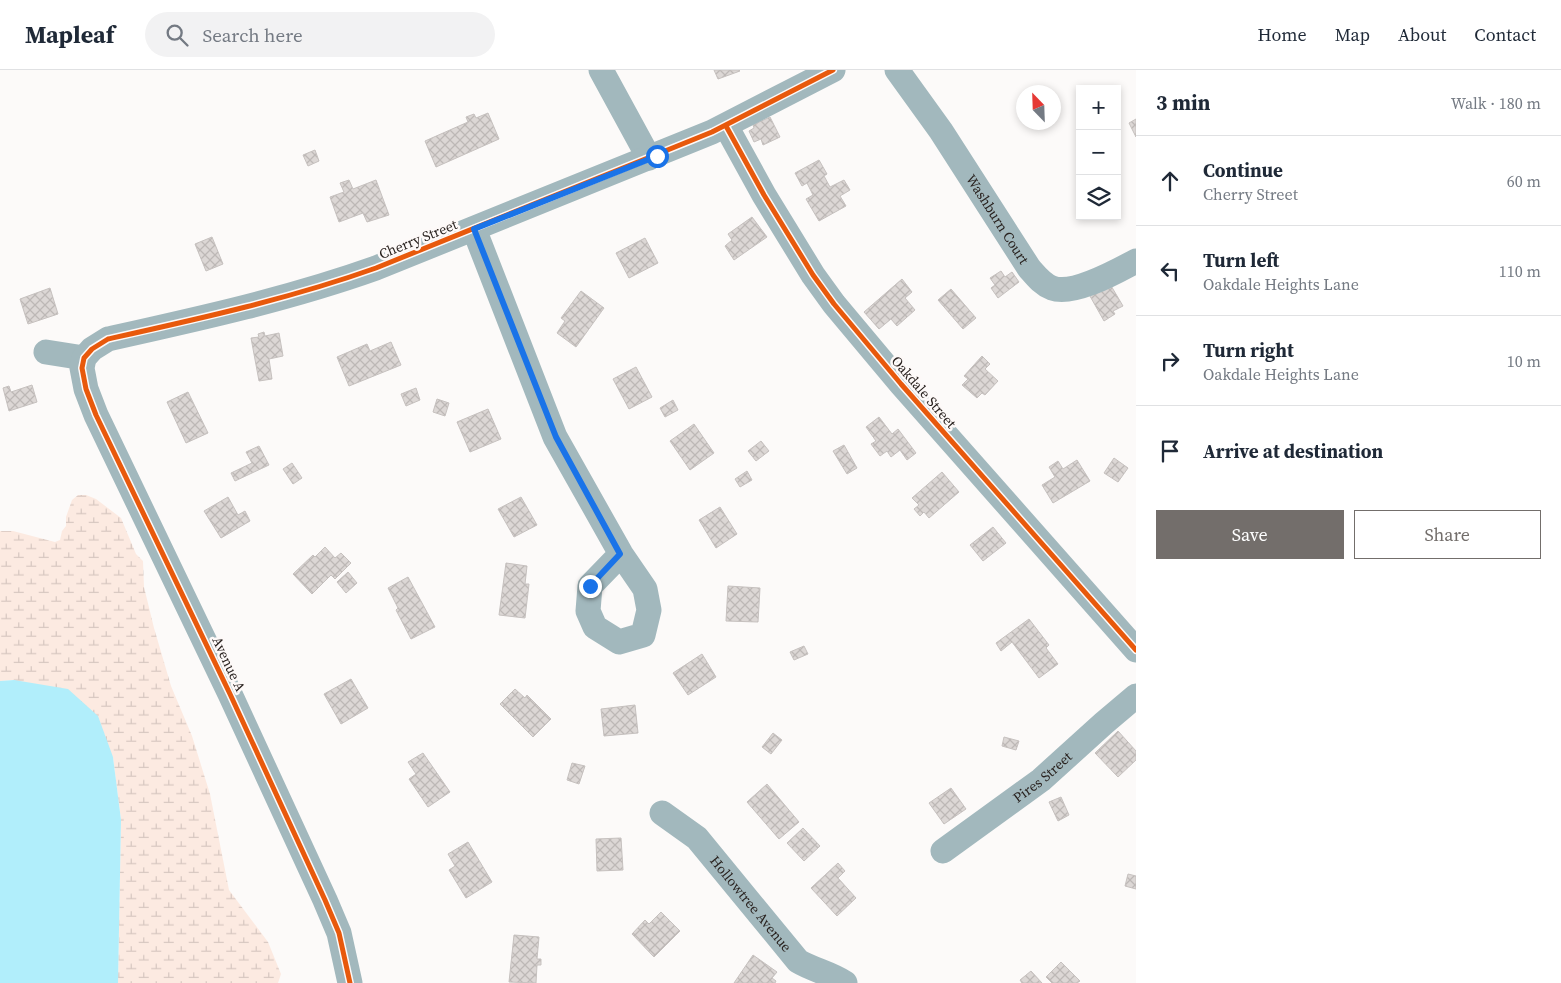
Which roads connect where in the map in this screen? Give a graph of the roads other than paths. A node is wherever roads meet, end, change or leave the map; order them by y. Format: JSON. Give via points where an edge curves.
{"nodes":[{"id":1,"x":601,"y":70,"type":"edge"},
{"id":2,"x":833,"y":70,"type":"edge"},
{"id":3,"x":897,"y":70,"type":"edge"},
{"id":4,"x":726,"y":126,"type":"junction"},
{"id":5,"x":649,"y":158,"type":"junction"},
{"id":6,"x":474,"y":229,"type":"junction"},
{"id":7,"x":1136,"y":261,"type":"edge"},
{"id":8,"x":46,"y":352,"type":"dead end"},
{"id":9,"x":84,"y":358,"type":"junction"},
{"id":10,"x":620,"y":554,"type":"dead end"},
{"id":11,"x":1136,"y":650,"type":"edge"},
{"id":12,"x":1136,"y":696,"type":"edge"},
{"id":13,"x":662,"y":813,"type":"dead end"},
{"id":14,"x":943,"y":851,"type":"dead end"},
{"id":15,"x":350,"y":983,"type":"edge"},
{"id":16,"x":845,"y":983,"type":"edge"}],
"edges":[{"from":1,"to":5,"type":"street"},
{"from":2,"to":4,"type":"street","name":"Cherry Street"},
{"from":3,"to":7,"type":"street","name":"Washburn Court","via":[[1035,276],[1043,283],[1058,290],[1070,289]]},
{"from":4,"to":5,"type":"street","name":"Cherry Street"},
{"from":4,"to":11,"type":"street","name":"Oakdale Street","via":[[752,176],[799,252],[855,331]]},
{"from":5,"to":6,"type":"street","name":"Cherry Street"},
{"from":6,"to":9,"type":"street","name":"Cherry Street","via":[[321,287],[108,339]]},
{"from":6,"to":10,"type":"street","via":[[556,437]]},
{"from":8,"to":9,"type":"street"},
{"from":9,"to":15,"type":"street","name":"Avenue A","via":[[82,368],[86,389],[105,437],[209,648],[325,900],[339,933]]},
{"from":12,"to":14,"type":"street","name":"Pires Street","via":[[1041,780]]},
{"from":13,"to":16,"type":"street","name":"Hollowtree Avenue","via":[[697,838],[798,961]]}]}
